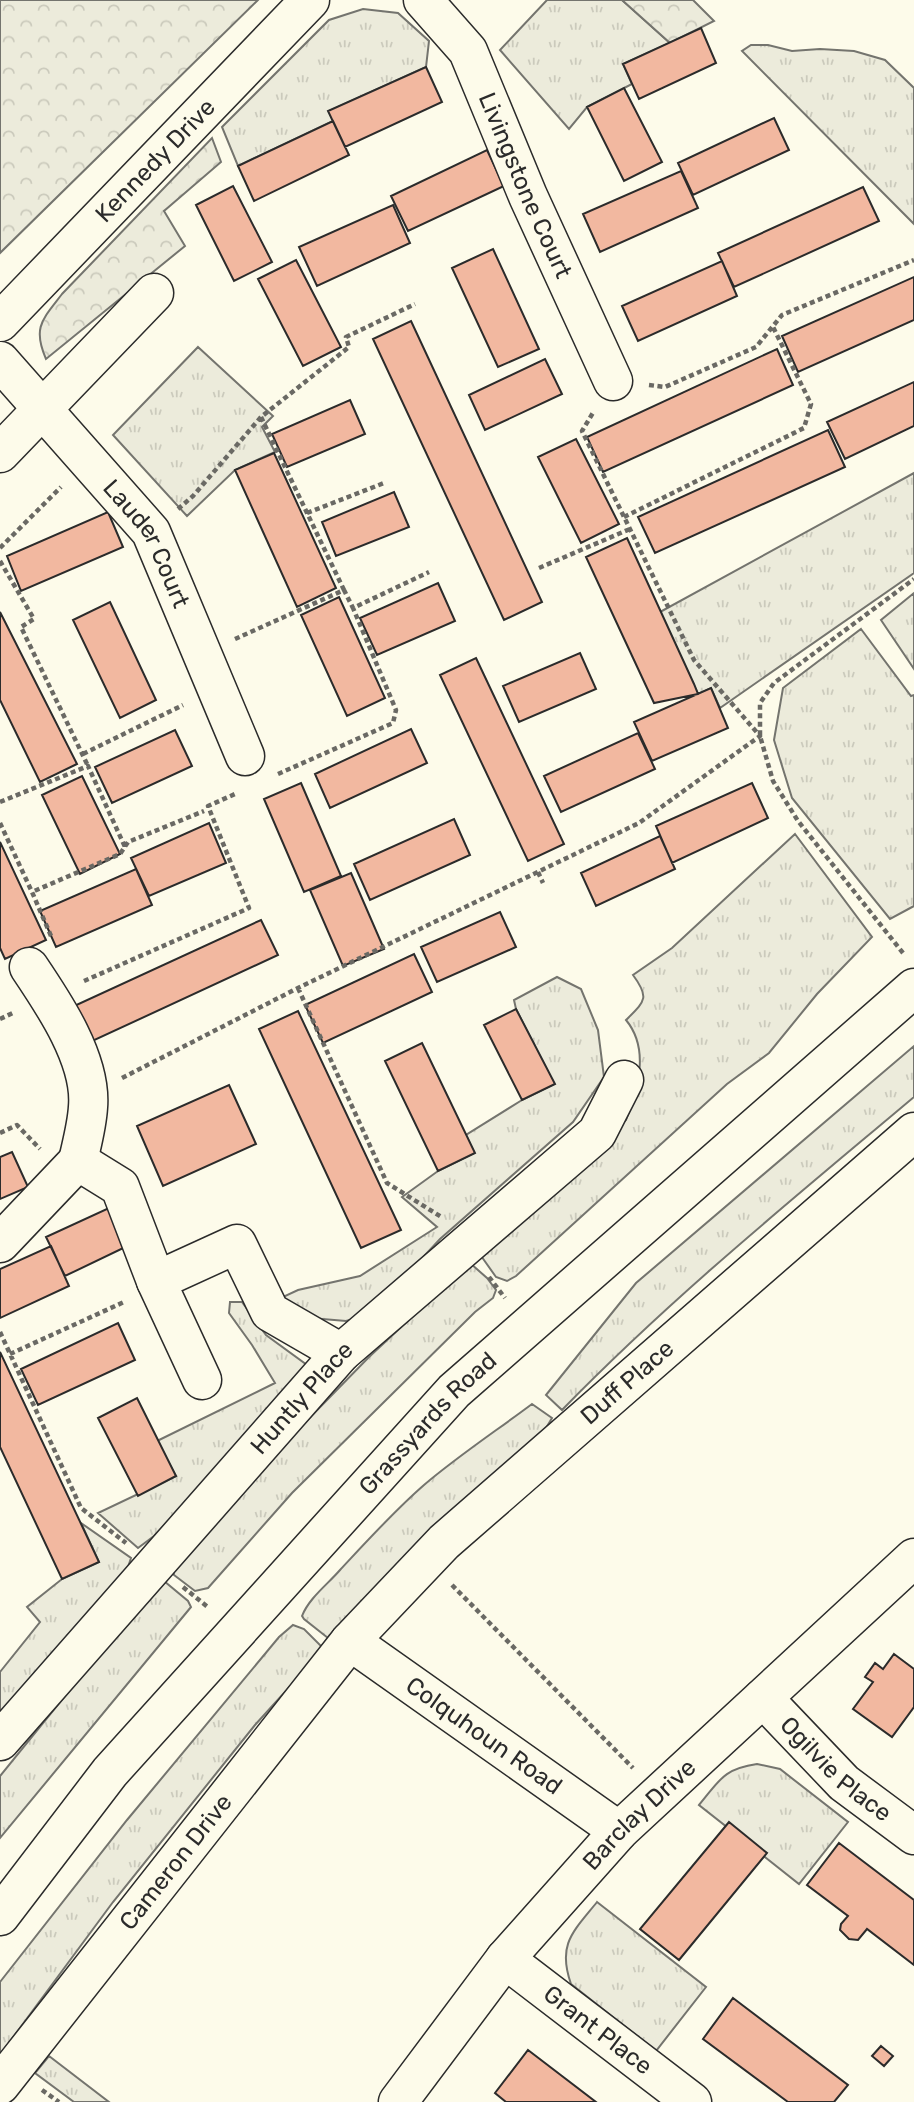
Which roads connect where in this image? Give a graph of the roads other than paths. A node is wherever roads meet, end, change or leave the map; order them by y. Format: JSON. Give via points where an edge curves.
{"nodes":[{"id":1,"x":310,"y":0,"type":"edge"},
{"id":2,"x":422,"y":0,"type":"edge"},
{"id":3,"x":154,"y":293,"type":"dead end"},
{"id":4,"x":0,"y":322,"type":"edge"},
{"id":5,"x":0,"y":361,"type":"edge"},
{"id":6,"x":613,"y":381,"type":"road end"},
{"id":7,"x":43,"y":410,"type":"junction"},
{"id":8,"x":0,"y":453,"type":"edge"},
{"id":9,"x":252,"y":775,"type":"road end"},
{"id":10,"x":910,"y":973,"type":"edge"},
{"id":11,"x":39,"y":982,"type":"road end"},
{"id":12,"x":624,"y":1080,"type":"dead end"},
{"id":13,"x":914,"y":1132,"type":"edge"},
{"id":14,"x":71,"y":1168,"type":"junction"},
{"id":15,"x":0,"y":1243,"type":"edge"},
{"id":16,"x":156,"y":1281,"type":"junction"},
{"id":17,"x":341,"y":1353,"type":"junction"},
{"id":18,"x":202,"y":1380,"type":"dead end"},
{"id":19,"x":914,"y":1558,"type":"edge"},
{"id":20,"x":350,"y":1641,"type":"junction"},
{"id":21,"x":763,"y":1698,"type":"junction"},
{"id":22,"x":0,"y":1741,"type":"edge"},
{"id":23,"x":619,"y":1831,"type":"junction"},
{"id":24,"x":914,"y":1835,"type":"edge"},
{"id":25,"x":0,"y":1916,"type":"edge"},
{"id":26,"x":505,"y":1959,"type":"junction"},
{"id":27,"x":0,"y":2085,"type":"edge"},
{"id":28,"x":398,"y":2102,"type":"edge"},
{"id":29,"x":692,"y":2102,"type":"edge"}],
"edges":[{"from":1,"to":4,"type":"street","name":"Kennedy Drive"},
{"from":2,"to":6,"type":"street","name":"Livingstone Court","via":[[468,51]]},
{"from":3,"to":7,"type":"street"},
{"from":5,"to":7,"type":"street","name":"Lauder Court"},
{"from":7,"to":8,"type":"street"},
{"from":7,"to":9,"type":"street","name":"Lauder Court","via":[[151,532]]},
{"from":10,"to":25,"type":"street","name":"Grassyards Road","via":[[454,1391],[110,1772]]},
{"from":11,"to":14,"type":"street","via":[[81,1059],[89,1104]]},
{"from":12,"to":17,"type":"street","name":"Huntly Place","via":[[597,1133]]},
{"from":13,"to":20,"type":"street","name":"Duff Place","via":[[444,1542]]},
{"from":14,"to":15,"type":"street"},
{"from":14,"to":16,"type":"street","via":[[120,1187]]},
{"from":16,"to":17,"type":"street","via":[[237,1244],[271,1312]]},
{"from":16,"to":18,"type":"street"},
{"from":17,"to":22,"type":"street","name":"Huntly Place"},
{"from":19,"to":21,"type":"street","name":"Barclay Drive"},
{"from":20,"to":23,"type":"street","name":"Colquhoun Road"},
{"from":20,"to":27,"type":"street","name":"Cameron Drive"},
{"from":21,"to":23,"type":"street","name":"Barclay Drive"},
{"from":21,"to":24,"type":"street","name":"Ogilvie Place","via":[[844,1783]]},
{"from":23,"to":26,"type":"street","name":"Barclay Drive"},
{"from":26,"to":28,"type":"street","name":"Barclay Drive"},
{"from":26,"to":29,"type":"street","name":"Grant Place"}]}
